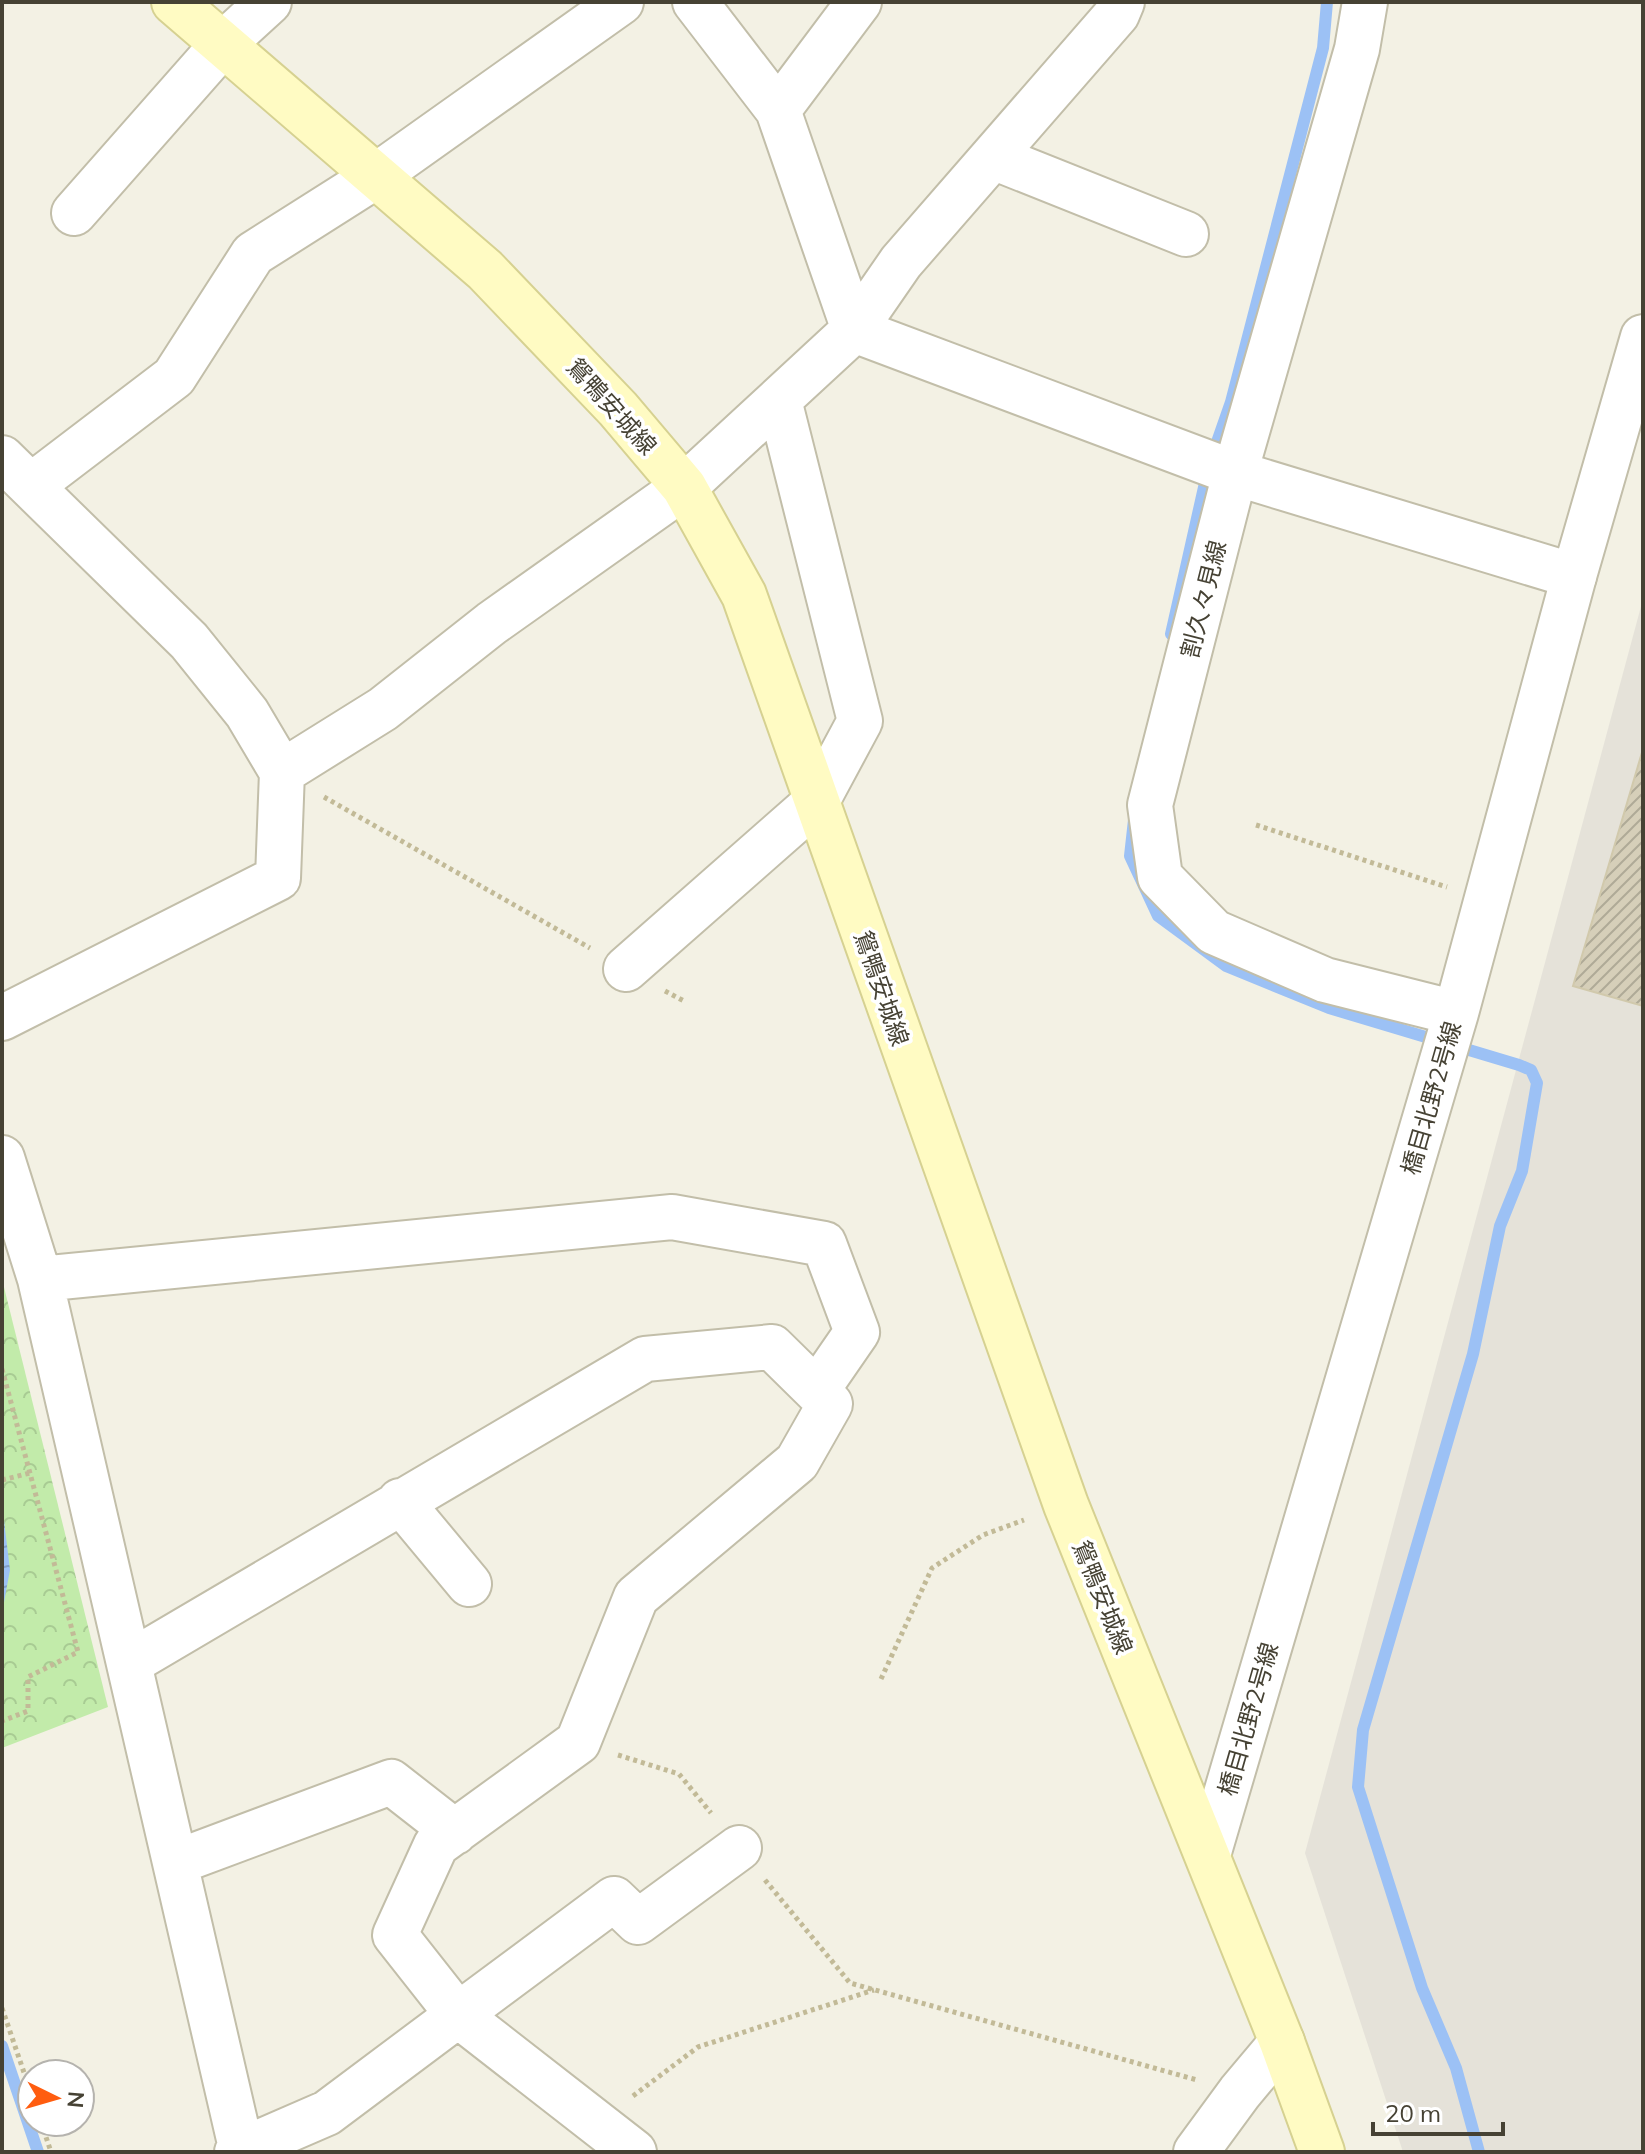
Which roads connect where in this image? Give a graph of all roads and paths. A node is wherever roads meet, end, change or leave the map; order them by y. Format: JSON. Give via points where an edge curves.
{"nodes":[{"id":1,"x":174,"y":2,"type":"edge"},
{"id":2,"x":269,"y":2,"type":"edge"},
{"id":3,"x":621,"y":2,"type":"edge"},
{"id":4,"x":695,"y":2,"type":"edge"},
{"id":5,"x":859,"y":2,"type":"edge"},
{"id":6,"x":1122,"y":2,"type":"edge"},
{"id":7,"x":1365,"y":2,"type":"edge"},
{"id":8,"x":223,"y":44,"type":"junction"},
{"id":9,"x":778,"y":110,"type":"junction"},
{"id":10,"x":993,"y":157,"type":"junction"},
{"id":11,"x":376,"y":176,"type":"junction"},
{"id":12,"x":74,"y":213,"type":"dead end"},
{"id":13,"x":1186,"y":234,"type":"dead end"},
{"id":14,"x":854,"y":330,"type":"junction"},
{"id":15,"x":1643,"y":337,"type":"edge"},
{"id":16,"x":779,"y":400,"type":"junction"},
{"id":17,"x":16,"y":472,"type":"edge"},
{"id":18,"x":1235,"y":473,"type":"junction"},
{"id":19,"x":684,"y":487,"type":"junction"},
{"id":20,"x":1574,"y":576,"type":"junction"},
{"id":21,"x":282,"y":772,"type":"junction"},
{"id":22,"x":817,"y":801,"type":"junction"},
{"id":23,"x":1256,"y":825,"type":"dead end"},
{"id":24,"x":1460,"y":891,"type":"dead end"},
{"id":25,"x":626,"y":969,"type":"junction"},
{"id":26,"x":684,"y":1001,"type":"dead end"},
{"id":27,"x":1456,"y":1013,"type":"junction"},
{"id":28,"x":2,"y":1018,"type":"edge"},
{"id":29,"x":2,"y":1158,"type":"edge"},
{"id":30,"x":40,"y":1279,"type":"junction"},
{"id":31,"x":2,"y":1369,"type":"edge"},
{"id":32,"x":817,"y":1390,"type":"junction"},
{"id":33,"x":30,"y":1473,"type":"junction"},
{"id":34,"x":2,"y":1480,"type":"edge"},
{"id":35,"x":400,"y":1501,"type":"junction"},
{"id":36,"x":1066,"y":1505,"type":"junction"},
{"id":37,"x":469,"y":1584,"type":"dead end"},
{"id":38,"x":129,"y":1663,"type":"junction"},
{"id":39,"x":881,"y":1679,"type":"dead end"},
{"id":40,"x":2,"y":1721,"type":"edge"},
{"id":41,"x":578,"y":1742,"type":"junction"},
{"id":42,"x":455,"y":1832,"type":"junction"},
{"id":43,"x":739,"y":1848,"type":"junction"},
{"id":44,"x":1208,"y":1855,"type":"junction"},
{"id":45,"x":177,"y":1862,"type":"junction"},
{"id":46,"x":875,"y":1990,"type":"junction"},
{"id":47,"x":2,"y":2008,"type":"edge"},
{"id":48,"x":458,"y":2015,"type":"junction"},
{"id":49,"x":1282,"y":2042,"type":"junction"},
{"id":50,"x":19,"y":2058,"type":"edge"},
{"id":51,"x":1240,"y":2092,"type":"junction"},
{"id":52,"x":596,"y":2123,"type":"junction"},
{"id":53,"x":240,"y":2151,"type":"edge"},
{"id":54,"x":634,"y":2152,"type":"edge"},
{"id":55,"x":1196,"y":2152,"type":"edge"},
{"id":56,"x":1322,"y":2152,"type":"edge"}],
"edges":[{"from":1,"to":8,"type":"main road","name":"鴛鴨安城線"},
{"from":2,"to":8,"type":"street"},
{"from":3,"to":11,"type":"street"},
{"from":4,"to":9,"type":"street"},
{"from":5,"to":9,"type":"street"},
{"from":6,"to":10,"type":"street"},
{"from":7,"to":18,"type":"street","name":"割久々見線","via":[[1357,49]]},
{"from":8,"to":11,"type":"main road","name":"鴛鴨安城線"},
{"from":8,"to":12,"type":"street"},
{"from":9,"to":14,"type":"street"},
{"from":10,"to":13,"type":"street"},
{"from":10,"to":14,"type":"street","via":[[901,262]]},
{"from":11,"to":17,"type":"street","via":[[253,254],[174,377]]},
{"from":11,"to":19,"type":"main road","name":"鴛鴨安城線","via":[[485,270],[618,409]]},
{"from":14,"to":16,"type":"street"},
{"from":14,"to":18,"type":"street"},
{"from":15,"to":20,"type":"street","name":"橋目北野2号線"},
{"from":16,"to":19,"type":"street"},
{"from":16,"to":22,"type":"street","via":[[860,721]]},
{"from":17,"to":21,"type":"street","via":[[189,641],[247,713]]},
{"from":18,"to":20,"type":"street"},
{"from":18,"to":27,"type":"street","name":"割久々見線","via":[[1150,805],[1160,877],[1214,932],[1325,980]]},
{"from":19,"to":21,"type":"street","via":[[492,623],[383,709]]},
{"from":19,"to":22,"type":"main road","name":"鴛鴨安城線","via":[[744,595]]},
{"from":20,"to":27,"type":"street","name":"橋目北野2号線"},
{"from":21,"to":25,"type":"path"},
{"from":21,"to":28,"type":"street","via":[[278,878]]},
{"from":22,"to":25,"type":"street"},
{"from":22,"to":36,"type":"main road","name":"鴛鴨安城線"},
{"from":23,"to":24,"type":"path"},
{"from":25,"to":26,"type":"path"},
{"from":27,"to":44,"type":"street","name":"橋目北野2号線"},
{"from":29,"to":30,"type":"street"},
{"from":30,"to":32,"type":"street","via":[[672,1217],[824,1244],[857,1332]]},
{"from":30,"to":38,"type":"street"},
{"from":31,"to":33,"type":"path"},
{"from":32,"to":35,"type":"street","via":[[772,1347],[645,1359]]},
{"from":32,"to":41,"type":"street","via":[[830,1404],[797,1462],[636,1597]]},
{"from":33,"to":34,"type":"path"},
{"from":33,"to":40,"type":"path","via":[[78,1652],[28,1677],[28,1711]]},
{"from":35,"to":37,"type":"street"},
{"from":35,"to":38,"type":"street"},
{"from":36,"to":39,"type":"path","via":[[983,1535],[932,1568]]},
{"from":36,"to":44,"type":"main road","name":"鴛鴨安城線"},
{"from":38,"to":45,"type":"street"},
{"from":41,"to":42,"type":"street"},
{"from":41,"to":43,"type":"path","via":[[679,1774]]},
{"from":42,"to":45,"type":"street","via":[[391,1782]]},
{"from":42,"to":48,"type":"street","via":[[436,1845],[395,1935]]},
{"from":43,"to":46,"type":"path","via":[[850,1983]]},
{"from":43,"to":48,"type":"street","via":[[638,1922],[614,1899]]},
{"from":44,"to":49,"type":"main road","name":"鴛鴨安城線"},
{"from":45,"to":53,"type":"street"},
{"from":46,"to":51,"type":"path"},
{"from":46,"to":52,"type":"path","via":[[698,2047]]},
{"from":47,"to":50,"type":"path"},
{"from":48,"to":52,"type":"street"},
{"from":48,"to":53,"type":"street","via":[[327,2113]]},
{"from":49,"to":51,"type":"street"},
{"from":49,"to":56,"type":"main road","name":"鴛鴨安城線"},
{"from":51,"to":55,"type":"street"},
{"from":52,"to":54,"type":"street"}]}
